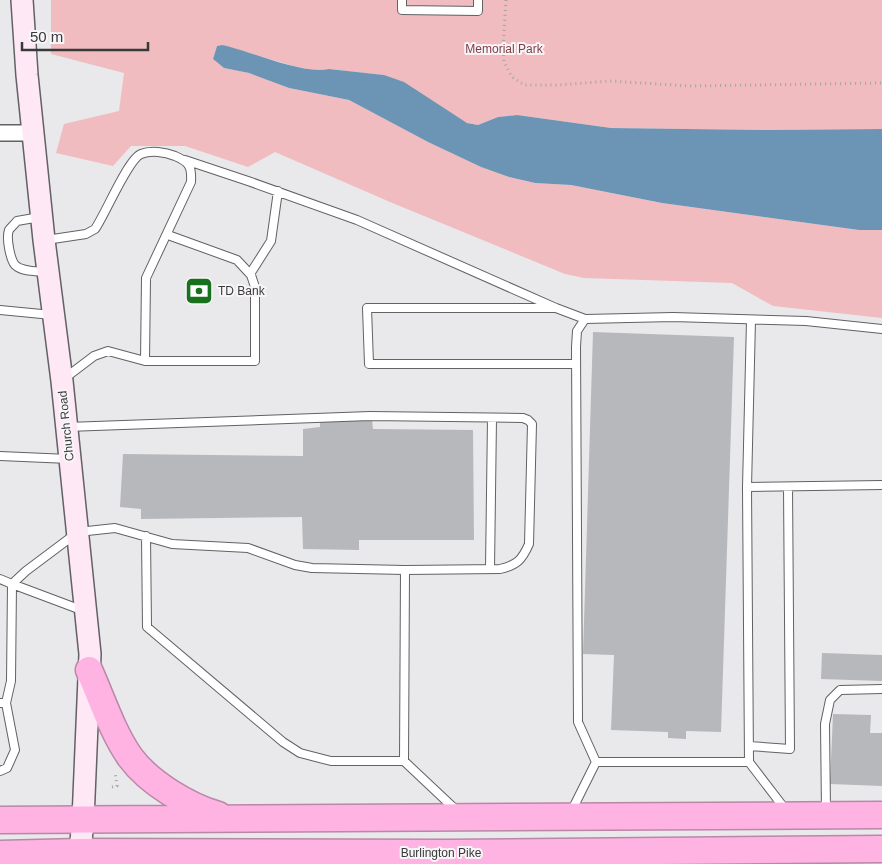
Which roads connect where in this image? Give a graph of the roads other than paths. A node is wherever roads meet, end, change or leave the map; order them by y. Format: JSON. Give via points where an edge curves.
{"nodes":[{"id":1,"x":22,"y":0,"type":"edge"},
{"id":2,"x":402,"y":0,"type":"edge"},
{"id":3,"x":478,"y":0,"type":"edge"},
{"id":4,"x":0,"y":133,"type":"edge"},
{"id":5,"x":34,"y":133,"type":"junction"},
{"id":6,"x":185,"y":160,"type":"junction"},
{"id":7,"x":278,"y":191,"type":"junction"},
{"id":8,"x":42,"y":217,"type":"junction"},
{"id":9,"x":168,"y":235,"type":"junction"},
{"id":10,"x":44,"y":240,"type":"junction"},
{"id":11,"x":48,"y":272,"type":"junction"},
{"id":12,"x":250,"y":274,"type":"junction"},
{"id":13,"x":556,"y":308,"type":"junction"},
{"id":14,"x":0,"y":310,"type":"edge"},
{"id":15,"x":54,"y":316,"type":"junction"},
{"id":16,"x":0,"y":318,"type":"edge"},
{"id":17,"x":585,"y":318,"type":"junction"},
{"id":18,"x":750,"y":320,"type":"junction"},
{"id":19,"x":882,"y":329,"type":"edge"},
{"id":20,"x":145,"y":361,"type":"junction"},
{"id":21,"x":576,"y":364,"type":"junction"},
{"id":22,"x":62,"y":381,"type":"junction"},
{"id":23,"x":492,"y":418,"type":"junction"},
{"id":24,"x":65,"y":428,"type":"junction"},
{"id":25,"x":0,"y":456,"type":"edge"},
{"id":26,"x":69,"y":460,"type":"junction"},
{"id":27,"x":882,"y":485,"type":"edge"},
{"id":28,"x":788,"y":487,"type":"junction"},
{"id":29,"x":747,"y":488,"type":"junction"},
{"id":30,"x":78,"y":532,"type":"junction"},
{"id":31,"x":146,"y":536,"type":"junction"},
{"id":32,"x":490,"y":569,"type":"junction"},
{"id":33,"x":405,"y":570,"type":"junction"},
{"id":34,"x":0,"y":579,"type":"edge"},
{"id":35,"x":12,"y":584,"type":"junction"},
{"id":36,"x":86,"y":612,"type":"junction"},
{"id":37,"x":89,"y":670,"type":"junction"},
{"id":38,"x":882,"y":689,"type":"edge"},
{"id":39,"x":3,"y":703,"type":"edge"},
{"id":40,"x":749,"y":746,"type":"junction"},
{"id":41,"x":404,"y":761,"type":"junction"},
{"id":42,"x":596,"y":762,"type":"junction"},
{"id":43,"x":749,"y":762,"type":"junction"},
{"id":44,"x":0,"y":771,"type":"edge"},
{"id":45,"x":789,"y":815,"type":"junction"},
{"id":46,"x":826,"y":815,"type":"junction"},
{"id":47,"x":882,"y":815,"type":"edge"},
{"id":48,"x":463,"y":816,"type":"junction"},
{"id":49,"x":569,"y":816,"type":"junction"},
{"id":50,"x":228,"y":819,"type":"junction"},
{"id":51,"x":0,"y":820,"type":"edge"},
{"id":52,"x":83,"y":820,"type":"junction"},
{"id":53,"x":882,"y":849,"type":"edge"},
{"id":54,"x":0,"y":854,"type":"edge"},
{"id":55,"x":363,"y":858,"type":"edge"},
{"id":56,"x":476,"y":858,"type":"edge"},
{"id":57,"x":728,"y":858,"type":"edge"},
{"id":58,"x":449,"y":859,"type":"edge"},
{"id":59,"x":80,"y":860,"type":"edge"}],
"edges":[{"from":1,"to":5,"type":"main road","name":"Church Road"},
{"from":2,"to":3,"type":"lane","via":[[402,10],[478,11]]},
{"from":4,"to":5,"type":"street"},
{"from":5,"to":8,"type":"main road","name":"Church Road"},
{"from":6,"to":7,"type":"lane"},
{"from":6,"to":9,"type":"lane","via":[[192,170],[191,182]]},
{"from":6,"to":10,"type":"lane","via":[[154,152],[139,154],[129,166],[95,229],[86,234]]},
{"from":7,"to":12,"type":"lane","via":[[272,241]]},
{"from":7,"to":13,"type":"lane","via":[[357,220]]},
{"from":8,"to":10,"type":"main road","name":"Church Road"},
{"from":8,"to":11,"type":"lane","via":[[17,221],[9,231],[9,247],[16,266]]},
{"from":9,"to":12,"type":"lane","via":[[237,260]]},
{"from":9,"to":20,"type":"lane","via":[[146,278]]},
{"from":10,"to":11,"type":"main road","name":"Church Road"},
{"from":11,"to":15,"type":"main road","name":"Church Road"},
{"from":12,"to":20,"type":"lane","via":[[255,287],[255,361]]},
{"from":13,"to":17,"type":"lane"},
{"from":13,"to":21,"type":"lane","via":[[367,308],[369,364]]},
{"from":14,"to":15,"type":"lane"},
{"from":14,"to":16,"type":"lane"},
{"from":15,"to":22,"type":"main road","name":"Church Road"},
{"from":17,"to":18,"type":"lane"},
{"from":17,"to":21,"type":"lane","via":[[577,331]]},
{"from":18,"to":19,"type":"lane","via":[[806,321]]},
{"from":18,"to":29,"type":"lane"},
{"from":20,"to":22,"type":"lane","via":[[108,352],[94,356]]},
{"from":21,"to":42,"type":"lane","via":[[578,722]]},
{"from":22,"to":24,"type":"main road","name":"Church Road"},
{"from":23,"to":24,"type":"lane","via":[[370,416]]},
{"from":23,"to":32,"type":"lane"},
{"from":23,"to":32,"type":"lane","via":[[522,418],[532,424],[529,544],[523,558],[512,566]]},
{"from":24,"to":26,"type":"main road","name":"Church Road"},
{"from":25,"to":26,"type":"lane"},
{"from":26,"to":30,"type":"main road","name":"Church Road"},
{"from":27,"to":28,"type":"lane"},
{"from":28,"to":29,"type":"lane"},
{"from":28,"to":40,"type":"lane","via":[[790,748]]},
{"from":29,"to":40,"type":"lane"},
{"from":30,"to":31,"type":"lane","via":[[115,528]]},
{"from":30,"to":35,"type":"lane"},
{"from":30,"to":36,"type":"main road","name":"Church Road"},
{"from":31,"to":33,"type":"lane","via":[[172,544],[248,548],[312,568]]},
{"from":31,"to":41,"type":"lane","via":[[147,627],[300,753],[331,760]]},
{"from":32,"to":33,"type":"lane"},
{"from":33,"to":41,"type":"lane"},
{"from":34,"to":35,"type":"lane"},
{"from":35,"to":36,"type":"lane"},
{"from":35,"to":39,"type":"lane","via":[[12,681]]},
{"from":36,"to":37,"type":"main road","name":"Church Road"},
{"from":37,"to":50,"type":"highway","via":[[120,740],[144,772],[199,809]]},
{"from":37,"to":52,"type":"main road","name":"Church Road"},
{"from":38,"to":46,"type":"lane","via":[[840,690],[830,700],[825,724]]},
{"from":39,"to":44,"type":"lane","via":[[15,750],[7,768]]},
{"from":40,"to":43,"type":"lane"},
{"from":41,"to":48,"type":"lane"},
{"from":42,"to":43,"type":"lane"},
{"from":42,"to":49,"type":"lane"},
{"from":43,"to":45,"type":"lane"},
{"from":45,"to":46,"type":"highway"},
{"from":45,"to":49,"type":"highway"},
{"from":46,"to":47,"type":"highway"},
{"from":48,"to":49,"type":"highway"},
{"from":48,"to":50,"type":"highway"},
{"from":50,"to":52,"type":"highway"},
{"from":51,"to":52,"type":"highway"},
{"from":52,"to":59,"type":"main road","name":"Church Road"},
{"from":53,"to":57,"type":"highway","name":"Burlington Pike"},
{"from":54,"to":59,"type":"highway","name":"Burlington Pike"},
{"from":55,"to":58,"type":"highway","name":"Burlington Pike"},
{"from":55,"to":59,"type":"highway","name":"Burlington Pike","via":[[234,855]]},
{"from":56,"to":57,"type":"highway","name":"Burlington Pike"},
{"from":56,"to":58,"type":"highway","name":"Burlington Pike"}]}
